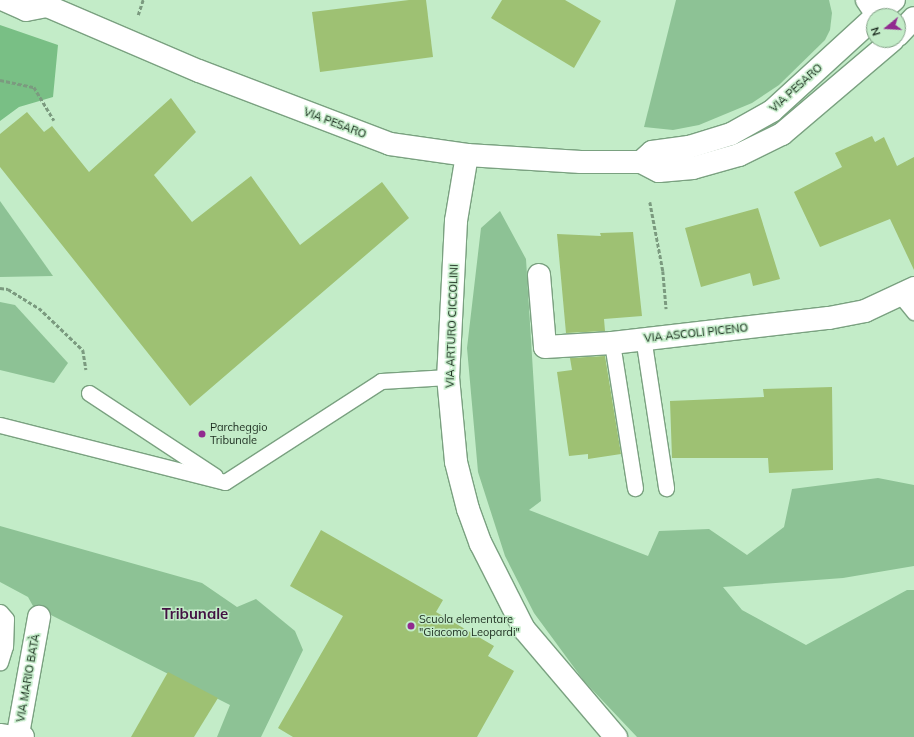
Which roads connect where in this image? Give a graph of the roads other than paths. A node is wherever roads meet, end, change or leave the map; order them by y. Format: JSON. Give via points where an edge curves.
{"nodes":[{"id":1,"x":4,"y":0,"type":"edge"},
{"id":2,"x":894,"y":0,"type":"edge"},
{"id":3,"x":44,"y":3,"type":"edge"},
{"id":4,"x":882,"y":8,"type":"edge"},
{"id":5,"x":914,"y":18,"type":"edge"},
{"id":6,"x":866,"y":21,"type":"edge"},
{"id":7,"x":906,"y":26,"type":"edge"},
{"id":8,"x":866,"y":45,"type":"edge"},
{"id":9,"x":884,"y":48,"type":"edge"},
{"id":10,"x":782,"y":134,"type":"junction"},
{"id":11,"x":467,"y":155,"type":"junction"},
{"id":12,"x":641,"y":162,"type":"junction"},
{"id":13,"x":540,"y":275,"type":"dead end"},
{"id":14,"x":910,"y":299,"type":"edge"},
{"id":15,"x":643,"y":337,"type":"junction"},
{"id":16,"x":612,"y":343,"type":"junction"},
{"id":17,"x":448,"y":377,"type":"junction"},
{"id":18,"x":89,"y":393,"type":"road end"},
{"id":19,"x":0,"y":425,"type":"edge"},
{"id":20,"x":225,"y":482,"type":"junction"},
{"id":21,"x":635,"y":488,"type":"dead end"},
{"id":22,"x":666,"y":488,"type":"dead end"},
{"id":23,"x":0,"y":612,"type":"edge"},
{"id":24,"x":39,"y":617,"type":"dead end"},
{"id":25,"x":0,"y":662,"type":"edge"},
{"id":26,"x":14,"y":734,"type":"edge"},
{"id":27,"x":616,"y":737,"type":"edge"}],
"edges":[{"from":1,"to":3,"type":"street","name":"VIA PESARO","via":[[26,10]]},
{"from":2,"to":4,"type":"street","name":"VIA PESARO"},
{"from":3,"to":11,"type":"street","name":"VIA PESARO","via":[[198,71],[390,144]]},
{"from":5,"to":7,"type":"street"},
{"from":6,"to":12,"type":"street","name":"VIA PESARO","via":[[772,111],[731,134],[689,147],[652,152]]},
{"from":8,"to":10,"type":"street","name":"VIA PESARO","via":[[782,124]]},
{"from":9,"to":10,"type":"street","name":"VIA PESARO"},
{"from":10,"to":12,"type":"street","name":"VIA PESARO","via":[[738,155],[693,168],[659,171]]},
{"from":11,"to":12,"type":"street","name":"VIA PESARO","via":[[581,162]]},
{"from":11,"to":17,"type":"street","name":"VIA ARTURO CICCOLINI","via":[[456,221]]},
{"from":13,"to":16,"type":"street","name":"VIA ASCOLI PICENO","via":[[545,347]]},
{"from":14,"to":15,"type":"street","name":"VIA ASCOLI PICENO","via":[[829,318]]},
{"from":15,"to":16,"type":"street","name":"VIA ASCOLI PICENO"},
{"from":15,"to":22,"type":"lane"},
{"from":16,"to":21,"type":"lane"},
{"from":17,"to":20,"type":"lane","via":[[380,381]]},
{"from":17,"to":27,"type":"street","name":"VIA ARTURO CICCOLINI","via":[[456,462],[468,509],[481,544],[524,629]]},
{"from":18,"to":20,"type":"lane"},
{"from":19,"to":20,"type":"lane"},
{"from":23,"to":25,"type":"lane","via":[[6,619],[5,646]]},
{"from":24,"to":26,"type":"street","name":"VIA MARIO BATÀ"}]}
